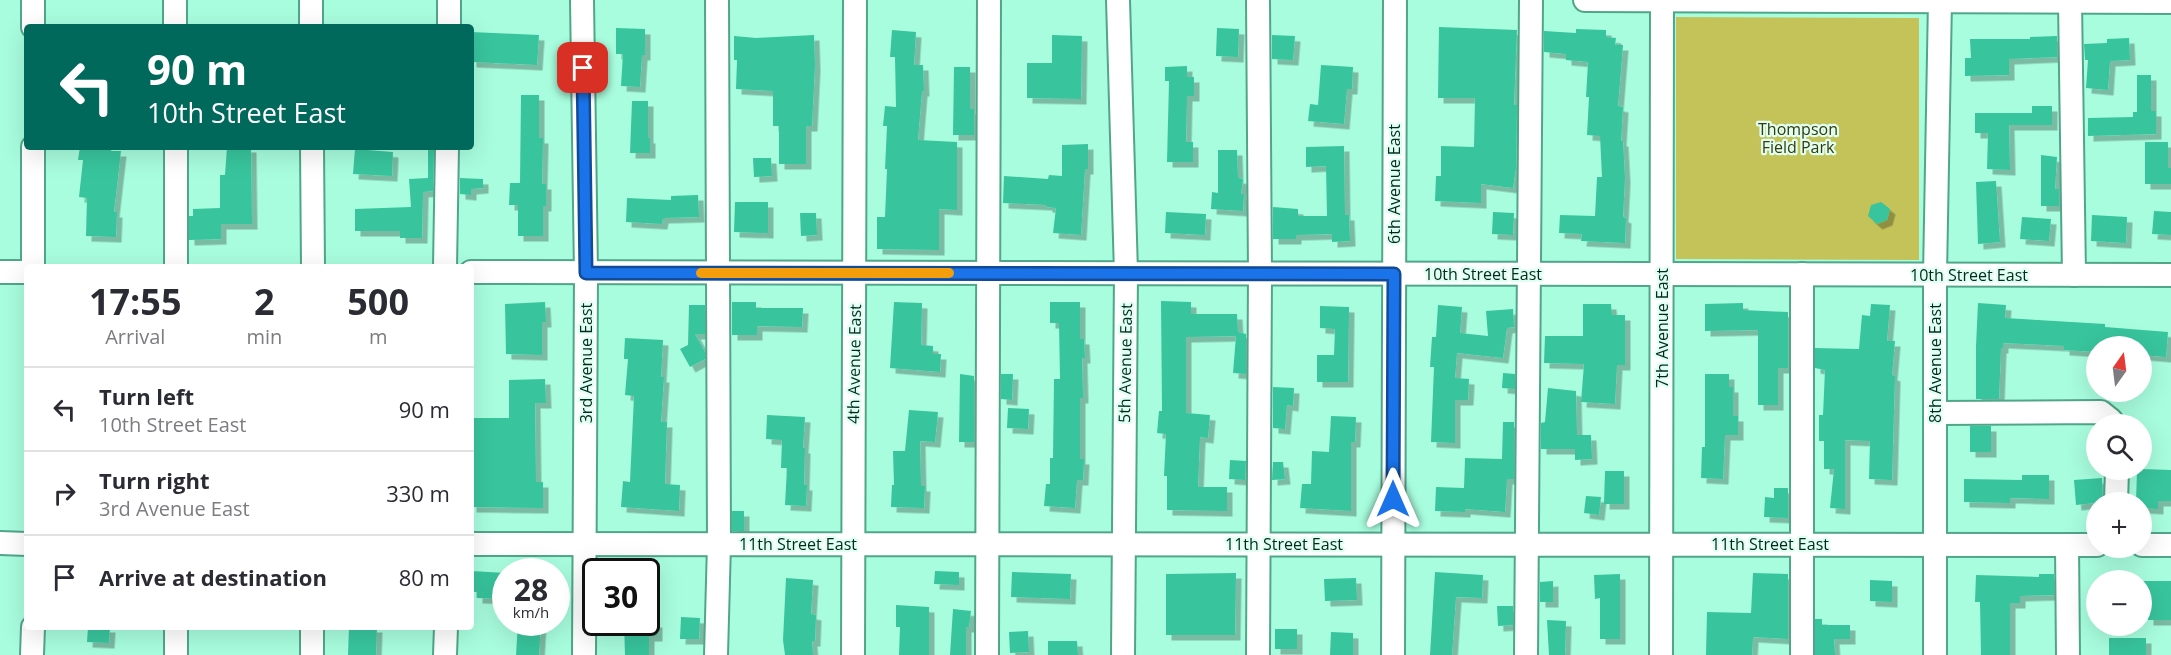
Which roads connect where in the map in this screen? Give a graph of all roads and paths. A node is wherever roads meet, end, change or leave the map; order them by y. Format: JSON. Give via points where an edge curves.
{"nodes":[{"id":1,"x":33,"y":0,"type":"edge"},
{"id":2,"x":175,"y":0,"type":"edge"},
{"id":3,"x":311,"y":0,"type":"edge"},
{"id":4,"x":449,"y":0,"type":"edge"},
{"id":5,"x":582,"y":0,"type":"edge"},
{"id":6,"x":717,"y":0,"type":"edge"},
{"id":7,"x":855,"y":0,"type":"edge"},
{"id":8,"x":989,"y":0,"type":"edge"},
{"id":9,"x":1118,"y":0,"type":"edge"},
{"id":10,"x":1258,"y":0,"type":"edge"},
{"id":11,"x":1395,"y":0,"type":"edge"},
{"id":12,"x":1531,"y":0,"type":"edge"},
{"id":13,"x":1585,"y":0,"type":"edge"},
{"id":14,"x":1662,"y":0,"type":"edge"},
{"id":15,"x":1801,"y":0,"type":"edge"},
{"id":16,"x":1940,"y":1,"type":"edge"},
{"id":17,"x":2070,"y":2,"type":"junction"},
{"id":18,"x":2171,"y":2,"type":"edge"},
{"id":19,"x":33,"y":24,"type":"edge"},
{"id":20,"x":175,"y":24,"type":"edge"},
{"id":21,"x":311,"y":24,"type":"edge"},
{"id":22,"x":448,"y":24,"type":"edge"},
{"id":23,"x":33,"y":150,"type":"edge"},
{"id":24,"x":176,"y":150,"type":"edge"},
{"id":25,"x":312,"y":150,"type":"edge"},
{"id":26,"x":447,"y":150,"type":"edge"},
{"id":27,"x":33,"y":264,"type":"edge"},
{"id":28,"x":176,"y":264,"type":"edge"},
{"id":29,"x":313,"y":264,"type":"edge"},
{"id":30,"x":445,"y":264,"type":"edge"},
{"id":31,"x":0,"y":272,"type":"edge"},
{"id":32,"x":24,"y":272,"type":"edge"},
{"id":33,"x":474,"y":272,"type":"edge"},
{"id":34,"x":586,"y":273,"type":"junction"},
{"id":35,"x":717,"y":273,"type":"junction"},
{"id":36,"x":855,"y":273,"type":"junction"},
{"id":37,"x":988,"y":273,"type":"junction"},
{"id":38,"x":1126,"y":273,"type":"junction"},
{"id":39,"x":1260,"y":273,"type":"junction"},
{"id":40,"x":1394,"y":274,"type":"junction"},
{"id":41,"x":1528,"y":274,"type":"junction"},
{"id":42,"x":1662,"y":274,"type":"junction"},
{"id":43,"x":1802,"y":274,"type":"junction"},
{"id":44,"x":1935,"y":274,"type":"junction"},
{"id":45,"x":2074,"y":275,"type":"junction"},
{"id":46,"x":2171,"y":275,"type":"edge"},
{"id":47,"x":1935,"y":413,"type":"junction"},
{"id":48,"x":2104,"y":414,"type":"edge"},
{"id":49,"x":0,"y":543,"type":"edge"},
{"id":50,"x":24,"y":544,"type":"edge"},
{"id":51,"x":474,"y":544,"type":"edge"},
{"id":52,"x":585,"y":544,"type":"junction"},
{"id":53,"x":719,"y":544,"type":"junction"},
{"id":54,"x":852,"y":544,"type":"junction"},
{"id":55,"x":988,"y":544,"type":"junction"},
{"id":56,"x":1122,"y":544,"type":"junction"},
{"id":57,"x":1257,"y":544,"type":"junction"},
{"id":58,"x":1393,"y":544,"type":"junction"},
{"id":59,"x":1526,"y":544,"type":"junction"},
{"id":60,"x":1661,"y":544,"type":"junction"},
{"id":61,"x":1802,"y":544,"type":"junction"},
{"id":62,"x":1935,"y":544,"type":"junction"},
{"id":63,"x":2067,"y":544,"type":"junction"},
{"id":64,"x":2086,"y":544,"type":"edge"},
{"id":65,"x":2152,"y":544,"type":"edge"},
{"id":66,"x":2171,"y":544,"type":"edge"},
{"id":67,"x":33,"y":630,"type":"edge"},
{"id":68,"x":176,"y":630,"type":"edge"},
{"id":69,"x":312,"y":630,"type":"edge"},
{"id":70,"x":446,"y":630,"type":"edge"},
{"id":71,"x":32,"y":655,"type":"edge"},
{"id":72,"x":176,"y":655,"type":"edge"},
{"id":73,"x":312,"y":655,"type":"edge"},
{"id":74,"x":445,"y":655,"type":"edge"},
{"id":75,"x":584,"y":655,"type":"edge"},
{"id":76,"x":716,"y":655,"type":"edge"},
{"id":77,"x":853,"y":655,"type":"edge"},
{"id":78,"x":987,"y":655,"type":"edge"},
{"id":79,"x":1123,"y":655,"type":"edge"},
{"id":80,"x":1258,"y":655,"type":"edge"},
{"id":81,"x":1393,"y":655,"type":"edge"},
{"id":82,"x":1526,"y":655,"type":"edge"},
{"id":83,"x":1661,"y":655,"type":"edge"},
{"id":84,"x":1802,"y":655,"type":"edge"},
{"id":85,"x":1935,"y":655,"type":"edge"},
{"id":86,"x":2068,"y":655,"type":"edge"}],
"edges":[{"from":1,"to":19,"type":"street"},
{"from":2,"to":20,"type":"street"},
{"from":3,"to":21,"type":"street"},
{"from":4,"to":22,"type":"street"},
{"from":5,"to":34,"type":"street","name":"3rd Avenue East"},
{"from":6,"to":35,"type":"street"},
{"from":7,"to":36,"type":"street","name":"4th Avenue East"},
{"from":8,"to":37,"type":"street"},
{"from":9,"to":38,"type":"street","name":"5th Avenue East"},
{"from":10,"to":39,"type":"street"},
{"from":11,"to":40,"type":"street","name":"6th Avenue East"},
{"from":12,"to":41,"type":"street"},
{"from":13,"to":14,"type":"street"},
{"from":14,"to":15,"type":"street"},
{"from":14,"to":42,"type":"street","name":"7th Avenue East"},
{"from":15,"to":16,"type":"street"},
{"from":16,"to":17,"type":"street"},
{"from":16,"to":44,"type":"street","name":"8th Avenue East"},
{"from":17,"to":18,"type":"street"},
{"from":17,"to":45,"type":"street"},
{"from":23,"to":27,"type":"street"},
{"from":24,"to":28,"type":"street"},
{"from":25,"to":29,"type":"street"},
{"from":26,"to":30,"type":"street"},
{"from":31,"to":32,"type":"street"},
{"from":33,"to":34,"type":"street","name":"10th Street East"},
{"from":34,"to":35,"type":"street","name":"10th Street East"},
{"from":34,"to":52,"type":"street","name":"3rd Avenue East"},
{"from":35,"to":36,"type":"street","name":"10th Street East"},
{"from":35,"to":53,"type":"street"},
{"from":36,"to":37,"type":"street","name":"10th Street East"},
{"from":36,"to":54,"type":"street","name":"4th Avenue East"},
{"from":37,"to":38,"type":"street","name":"10th Street East"},
{"from":37,"to":55,"type":"street"},
{"from":38,"to":39,"type":"street","name":"10th Street East"},
{"from":38,"to":56,"type":"street","name":"5th Avenue East"},
{"from":39,"to":40,"type":"street","name":"10th Street East"},
{"from":39,"to":57,"type":"street"},
{"from":40,"to":41,"type":"street","name":"10th Street East"},
{"from":40,"to":58,"type":"street","name":"6th Avenue East"},
{"from":41,"to":42,"type":"street","name":"10th Street East"},
{"from":41,"to":59,"type":"street"},
{"from":42,"to":43,"type":"street","name":"10th Street East"},
{"from":42,"to":60,"type":"street","name":"7th Avenue East"},
{"from":43,"to":44,"type":"street","name":"10th Street East"},
{"from":43,"to":61,"type":"street"},
{"from":44,"to":45,"type":"street","name":"10th Street East"},
{"from":44,"to":47,"type":"street","name":"8th Avenue East"},
{"from":45,"to":46,"type":"street","name":"10th Street East"},
{"from":47,"to":48,"type":"street"},
{"from":47,"to":62,"type":"street","name":"8th Avenue East"},
{"from":49,"to":50,"type":"street"},
{"from":51,"to":52,"type":"street","name":"11th Street East"},
{"from":52,"to":53,"type":"street","name":"11th Street East"},
{"from":52,"to":75,"type":"street","name":"3rd Avenue East"},
{"from":53,"to":54,"type":"street","name":"11th Street East"},
{"from":53,"to":76,"type":"street"},
{"from":54,"to":55,"type":"street","name":"11th Street East"},
{"from":54,"to":77,"type":"street","name":"4th Avenue East"},
{"from":55,"to":56,"type":"street","name":"11th Street East"},
{"from":55,"to":78,"type":"street"},
{"from":56,"to":57,"type":"street","name":"11th Street East"},
{"from":56,"to":79,"type":"street","name":"5th Avenue East"},
{"from":57,"to":58,"type":"street","name":"11th Street East"},
{"from":57,"to":80,"type":"street"},
{"from":58,"to":59,"type":"street","name":"11th Street East"},
{"from":58,"to":81,"type":"street","name":"6th Avenue East"},
{"from":59,"to":60,"type":"street","name":"11th Street East"},
{"from":59,"to":82,"type":"street"},
{"from":60,"to":61,"type":"street","name":"11th Street East"},
{"from":60,"to":83,"type":"street","name":"7th Avenue East"},
{"from":61,"to":62,"type":"street","name":"11th Street East"},
{"from":61,"to":84,"type":"street"},
{"from":62,"to":63,"type":"street","name":"11th Street East"},
{"from":62,"to":85,"type":"street","name":"8th Avenue East"},
{"from":63,"to":64,"type":"street","name":"11th Street East"},
{"from":63,"to":86,"type":"street"},
{"from":65,"to":66,"type":"street"},
{"from":67,"to":71,"type":"street"},
{"from":68,"to":72,"type":"street"},
{"from":69,"to":73,"type":"street"},
{"from":70,"to":74,"type":"street"}]}
